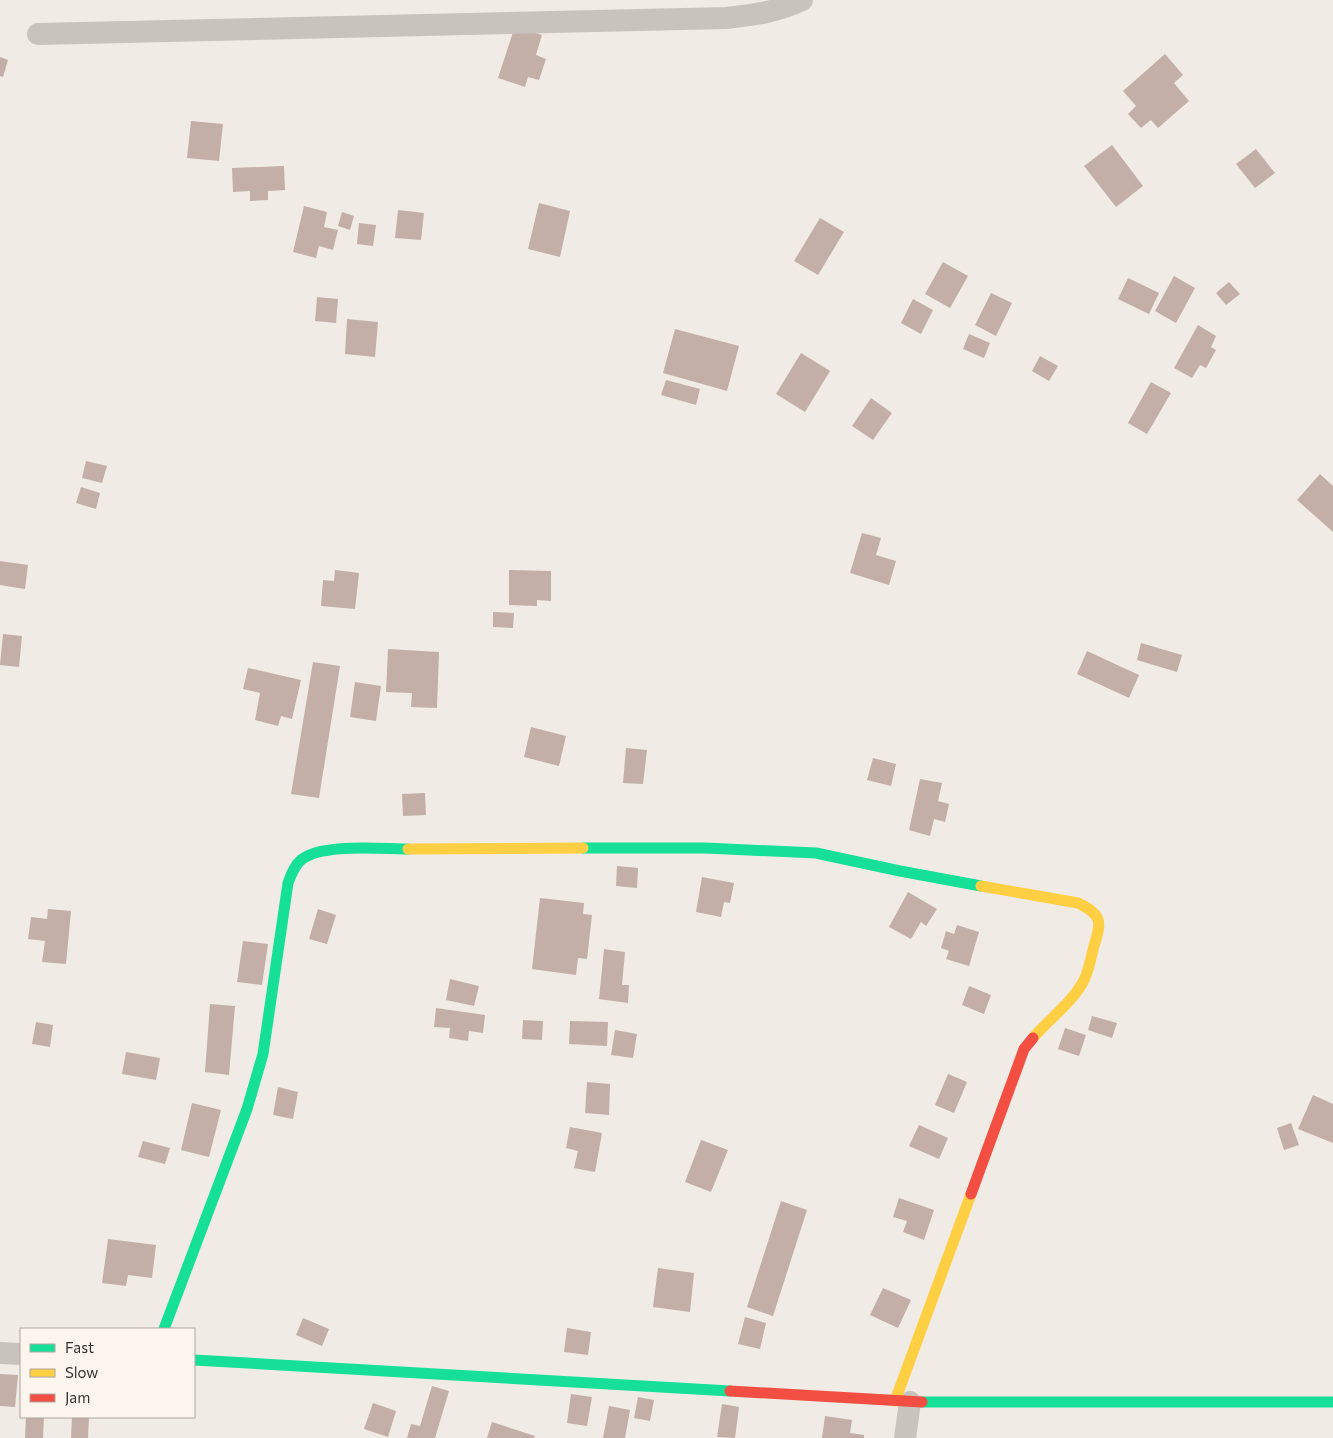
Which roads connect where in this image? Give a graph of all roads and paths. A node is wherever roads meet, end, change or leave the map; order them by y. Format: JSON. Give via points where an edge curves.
{"nodes":[{"id":1,"x":802,"y":0,"type":"edge"},
{"id":2,"x":38,"y":34,"type":"dead end"},
{"id":3,"x":164,"y":1328,"type":"edge"},
{"id":4,"x":0,"y":1353,"type":"edge"},
{"id":5,"x":20,"y":1354,"type":"edge"},
{"id":6,"x":195,"y":1360,"type":"edge"},
{"id":7,"x":902,"y":1402,"type":"junction"},
{"id":8,"x":1333,"y":1402,"type":"edge"},
{"id":9,"x":905,"y":1438,"type":"edge"}],
"edges":[{"from":1,"to":2,"type":"street","via":[[763,13],[727,18]]},
{"from":3,"to":7,"type":"street","via":[[247,1109],[262,1054],[288,883],[300,859],[329,849],[705,848],[816,853],[1078,903],[1092,910],[1098,919],[1099,931],[1084,980],[1024,1049]]},
{"from":4,"to":5,"type":"street"},
{"from":6,"to":7,"type":"street"},
{"from":7,"to":8,"type":"street"},
{"from":7,"to":9,"type":"street"}]}
